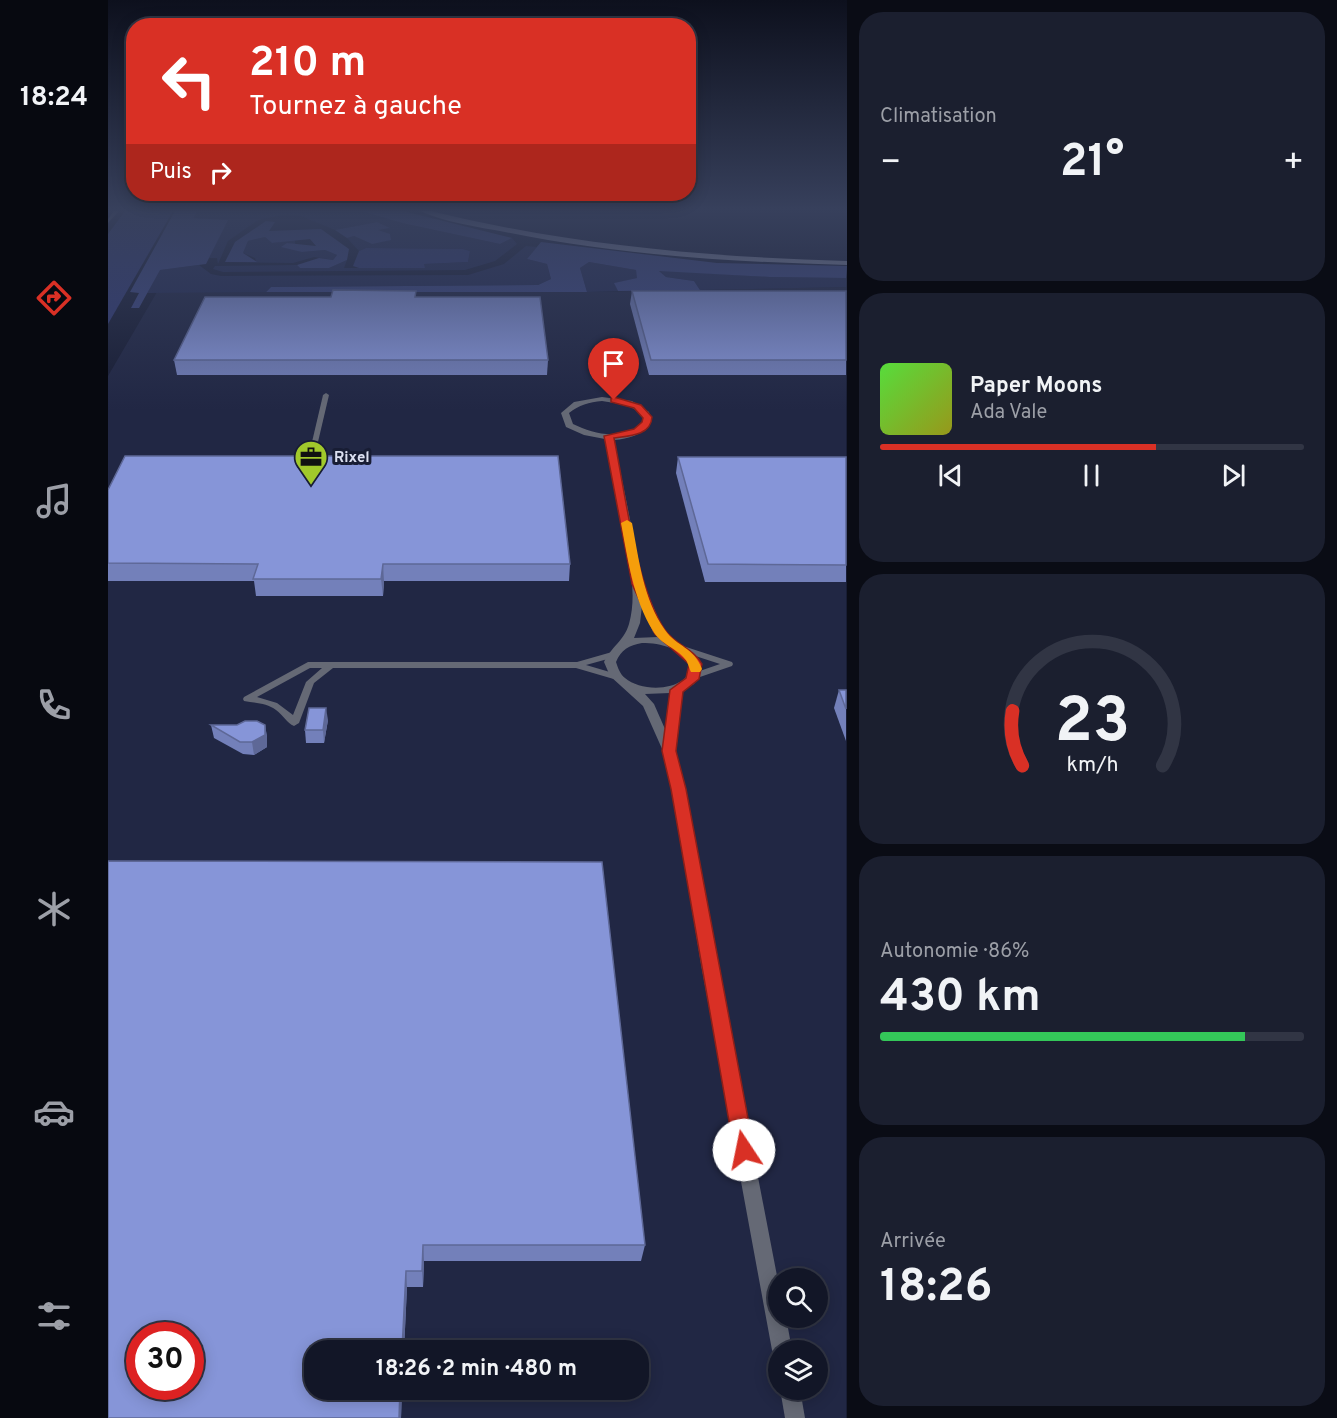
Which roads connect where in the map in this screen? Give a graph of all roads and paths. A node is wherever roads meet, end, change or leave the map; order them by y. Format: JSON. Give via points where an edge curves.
{"nodes":[{"id":1,"x":326,"y":394,"type":"dead end"},
{"id":2,"x":609,"y":436,"type":"junction"},
{"id":3,"x":315,"y":442,"type":"dead end"},
{"id":4,"x":638,"y":584,"type":"junction"},
{"id":5,"x":670,"y":643,"type":"junction"},
{"id":6,"x":625,"y":644,"type":"junction"},
{"id":7,"x":683,"y":649,"type":"junction"},
{"id":8,"x":612,"y":655,"type":"junction"},
{"id":9,"x":331,"y":665,"type":"junction"},
{"id":10,"x":577,"y":665,"type":"junction"},
{"id":11,"x":694,"y":676,"type":"junction"},
{"id":12,"x":617,"y":678,"type":"junction"},
{"id":13,"x":631,"y":687,"type":"junction"},
{"id":14,"x":676,"y":690,"type":"junction"},
{"id":15,"x":669,"y":751,"type":"junction"},
{"id":16,"x":781,"y":1340,"type":"edge"},
{"id":17,"x":792,"y":1400,"type":"edge"},
{"id":18,"x":795,"y":1418,"type":"edge"}],
"edges":[{"from":1,"to":3,"type":"lane"},
{"from":2,"to":2,"type":"street","via":[[644,428],[648,417],[629,403],[602,399],[579,402],[566,413],[575,429]]},
{"from":2,"to":4,"type":"street"},
{"from":4,"to":5,"type":"street","via":[[659,632]]},
{"from":4,"to":6,"type":"street","via":[[637,620]]},
{"from":5,"to":6,"type":"street","via":[[644,639]]},
{"from":5,"to":7,"type":"street"},
{"from":6,"to":8,"type":"street"},
{"from":7,"to":11,"type":"street","via":[[695,664]]},
{"from":7,"to":11,"type":"lane","via":[[729,664]]},
{"from":8,"to":10,"type":"lane"},
{"from":8,"to":12,"type":"street","via":[[610,665]]},
{"from":9,"to":9,"type":"lane","via":[[308,665],[248,699],[282,708],[294,723],[310,682]]},
{"from":9,"to":10,"type":"lane"},
{"from":10,"to":12,"type":"lane"},
{"from":11,"to":14,"type":"street"},
{"from":12,"to":13,"type":"street"},
{"from":13,"to":14,"type":"street","via":[[651,692]]},
{"from":13,"to":15,"type":"street","via":[[648,704]]},
{"from":14,"to":15,"type":"street"},
{"from":15,"to":16,"type":"street"},
{"from":17,"to":18,"type":"street"}]}
